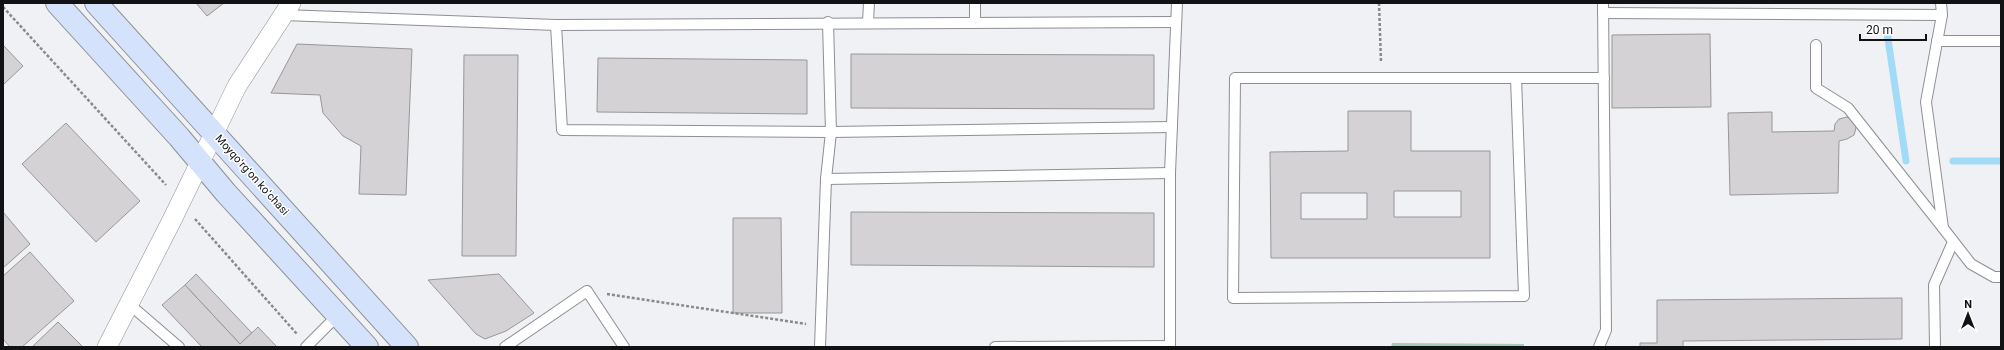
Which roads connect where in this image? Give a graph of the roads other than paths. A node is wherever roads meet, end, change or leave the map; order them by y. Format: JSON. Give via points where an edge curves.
{"nodes":[{"id":1,"x":57,"y":3,"type":"edge"},
{"id":2,"x":96,"y":3,"type":"edge"},
{"id":3,"x":869,"y":3,"type":"edge"},
{"id":4,"x":975,"y":3,"type":"edge"},
{"id":5,"x":1177,"y":3,"type":"edge"},
{"id":6,"x":1941,"y":3,"type":"edge"},
{"id":7,"x":1603,"y":8,"type":"edge"},
{"id":8,"x":287,"y":9,"type":"edge"},
{"id":9,"x":1942,"y":15,"type":"junction"},
{"id":10,"x":828,"y":22,"type":"junction"},
{"id":11,"x":868,"y":22,"type":"junction"},
{"id":12,"x":975,"y":22,"type":"junction"},
{"id":13,"x":1175,"y":22,"type":"junction"},
{"id":14,"x":556,"y":25,"type":"junction"},
{"id":15,"x":1937,"y":41,"type":"junction"},
{"id":16,"x":2001,"y":41,"type":"edge"},
{"id":17,"x":1816,"y":45,"type":"dead end"},
{"id":18,"x":1516,"y":78,"type":"junction"},
{"id":19,"x":1604,"y":78,"type":"junction"},
{"id":20,"x":1172,"y":127,"type":"junction"},
{"id":21,"x":832,"y":132,"type":"junction"},
{"id":22,"x":214,"y":133,"type":"junction"},
{"id":23,"x":200,"y":161,"type":"junction"},
{"id":24,"x":1170,"y":173,"type":"junction"},
{"id":25,"x":826,"y":179,"type":"junction"},
{"id":26,"x":1942,"y":228,"type":"junction"},
{"id":27,"x":1954,"y":242,"type":"junction"},
{"id":28,"x":2001,"y":277,"type":"edge"},
{"id":29,"x":129,"y":304,"type":"junction"},
{"id":30,"x":338,"y":315,"type":"junction"},
{"id":31,"x":307,"y":346,"type":"edge"},
{"id":32,"x":1170,"y":346,"type":"edge"},
{"id":33,"x":107,"y":347,"type":"edge"},
{"id":34,"x":179,"y":347,"type":"edge"},
{"id":35,"x":367,"y":347,"type":"edge"},
{"id":36,"x":407,"y":347,"type":"edge"},
{"id":37,"x":505,"y":347,"type":"edge"},
{"id":38,"x":624,"y":347,"type":"edge"},
{"id":39,"x":820,"y":347,"type":"edge"},
{"id":40,"x":995,"y":347,"type":"edge"},
{"id":41,"x":1598,"y":347,"type":"edge"},
{"id":42,"x":1936,"y":347,"type":"edge"}],
"edges":[{"from":1,"to":23,"type":"main road"},
{"from":2,"to":22,"type":"main road","name":"Moyqoʻrgʻon koʻchasi"},
{"from":3,"to":11,"type":"lane"},
{"from":4,"to":12,"type":"lane"},
{"from":5,"to":13,"type":"lane"},
{"from":6,"to":9,"type":"lane"},
{"from":7,"to":9,"type":"lane"},
{"from":7,"to":19,"type":"lane"},
{"from":8,"to":14,"type":"lane"},
{"from":8,"to":22,"type":"street","via":[[237,86]]},
{"from":9,"to":15,"type":"lane"},
{"from":10,"to":11,"type":"lane"},
{"from":10,"to":14,"type":"lane"},
{"from":10,"to":21,"type":"lane"},
{"from":11,"to":12,"type":"lane"},
{"from":12,"to":13,"type":"lane"},
{"from":13,"to":20,"type":"lane"},
{"from":14,"to":21,"type":"lane","via":[[562,130]]},
{"from":15,"to":16,"type":"lane"},
{"from":15,"to":26,"type":"lane","via":[[1926,102]]},
{"from":17,"to":26,"type":"lane","via":[[1816,88],[1848,108]]},
{"from":18,"to":18,"type":"lane","via":[[1235,78],[1233,298],[1524,296]]},
{"from":18,"to":19,"type":"lane"},
{"from":19,"to":41,"type":"lane","via":[[1606,330]]},
{"from":20,"to":21,"type":"lane"},
{"from":20,"to":24,"type":"lane"},
{"from":21,"to":25,"type":"lane"},
{"from":22,"to":23,"type":"street"},
{"from":22,"to":36,"type":"main road","name":"Moyqoʻrgʻon koʻchasi"},
{"from":23,"to":29,"type":"street"},
{"from":23,"to":30,"type":"main road"},
{"from":24,"to":25,"type":"lane"},
{"from":24,"to":32,"type":"lane"},
{"from":25,"to":39,"type":"lane"},
{"from":26,"to":27,"type":"lane"},
{"from":27,"to":28,"type":"lane","via":[[1970,264],[1994,277]]},
{"from":27,"to":42,"type":"lane","via":[[1934,285]]},
{"from":29,"to":33,"type":"street"},
{"from":29,"to":34,"type":"lane"},
{"from":30,"to":31,"type":"lane"},
{"from":30,"to":35,"type":"main road"},
{"from":32,"to":40,"type":"lane"},
{"from":37,"to":38,"type":"lane","via":[[587,290]]}]}
